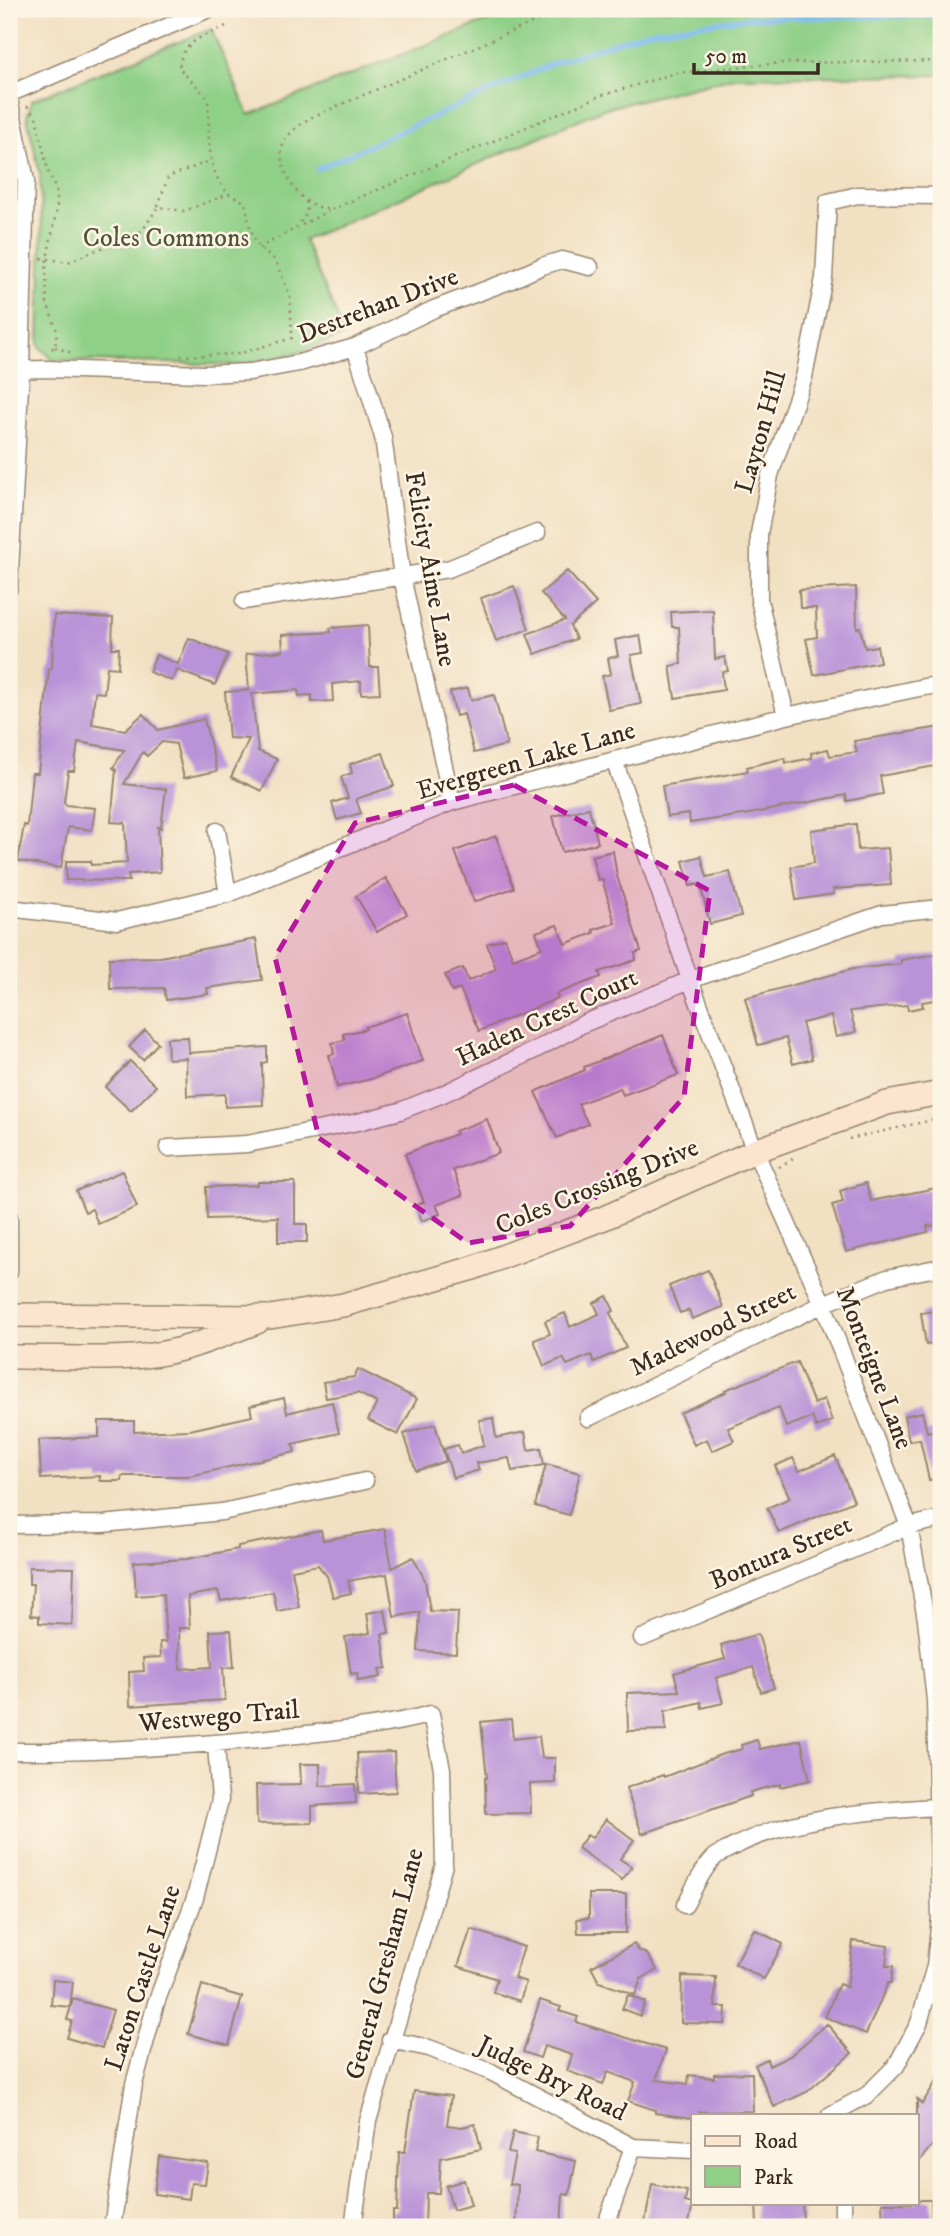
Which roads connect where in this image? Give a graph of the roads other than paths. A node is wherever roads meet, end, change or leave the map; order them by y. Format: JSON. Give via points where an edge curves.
{"nodes":[{"id":1,"x":209,"y":9,"type":"edge"},
{"id":2,"x":12,"y":98,"type":"edge"},
{"id":3,"x":941,"y":196,"type":"edge"},
{"id":4,"x":590,"y":267,"type":"dead end"},
{"id":5,"x":355,"y":347,"type":"junction"},
{"id":6,"x":15,"y":370,"type":"edge"},
{"id":7,"x":537,"y":533,"type":"dead end"},
{"id":8,"x":402,"y":577,"type":"junction"},
{"id":9,"x":9,"y":588,"type":"edge"},
{"id":10,"x":244,"y":601,"type":"dead end"},
{"id":11,"x":941,"y":685,"type":"edge"},
{"id":12,"x":786,"y":716,"type":"junction"},
{"id":13,"x":614,"y":760,"type":"junction"},
{"id":14,"x":452,"y":802,"type":"junction"},
{"id":15,"x":218,"y":831,"type":"dead end"},
{"id":16,"x":229,"y":894,"type":"junction"},
{"id":17,"x":9,"y":908,"type":"edge"},
{"id":18,"x":941,"y":908,"type":"edge"},
{"id":19,"x":690,"y":980,"type":"junction"},
{"id":20,"x":941,"y":1093,"type":"edge"},
{"id":21,"x":169,"y":1148,"type":"dead end"},
{"id":22,"x":755,"y":1150,"type":"junction"},
{"id":23,"x":9,"y":1217,"type":"edge"},
{"id":24,"x":941,"y":1267,"type":"edge"},
{"id":25,"x":9,"y":1272,"type":"edge"},
{"id":26,"x":823,"y":1304,"type":"junction"},
{"id":27,"x":9,"y":1315,"type":"edge"},
{"id":28,"x":270,"y":1317,"type":"junction"},
{"id":29,"x":9,"y":1357,"type":"edge"},
{"id":30,"x":588,"y":1418,"type":"dead end"},
{"id":31,"x":365,"y":1480,"type":"dead end"},
{"id":32,"x":941,"y":1520,"type":"edge"},
{"id":33,"x":9,"y":1525,"type":"edge"},
{"id":34,"x":909,"y":1527,"type":"junction"},
{"id":35,"x":642,"y":1638,"type":"dead end"},
{"id":36,"x":431,"y":1714,"type":"joint"},
{"id":37,"x":216,"y":1744,"type":"junction"},
{"id":38,"x":9,"y":1751,"type":"edge"},
{"id":39,"x":936,"y":1807,"type":"junction"},
{"id":40,"x":685,"y":1905,"type":"dead end"},
{"id":41,"x":390,"y":2039,"type":"junction"},
{"id":42,"x":832,"y":2114,"type":"edge"},
{"id":43,"x":633,"y":2147,"type":"junction"},
{"id":44,"x":691,"y":2150,"type":"edge"},
{"id":45,"x":843,"y":2204,"type":"edge"},
{"id":46,"x":112,"y":2227,"type":"edge"},
{"id":47,"x":353,"y":2227,"type":"edge"},
{"id":48,"x":605,"y":2227,"type":"edge"},
{"id":49,"x":843,"y":2227,"type":"edge"}],
"edges":[{"from":1,"to":2,"type":"street"},
{"from":2,"to":6,"type":"street","via":[[26,180]]},
{"from":3,"to":12,"type":"street","name":"Layton Hill","via":[[858,195],[828,202],[824,278],[804,377],[770,475],[760,534],[759,599]]},
{"from":4,"to":5,"type":"street","name":"Destrehan Drive","via":[[562,260],[542,266]]},
{"from":5,"to":6,"type":"street","name":"Destrehan Drive","via":[[250,372]]},
{"from":5,"to":8,"type":"street","name":"Felicity Aime Lane","via":[[383,437]]},
{"from":6,"to":9,"type":"street"},
{"from":7,"to":8,"type":"street","via":[[448,569]]},
{"from":8,"to":10,"type":"street"},
{"from":8,"to":14,"type":"street","name":"Felicity Aime Lane"},
{"from":11,"to":12,"type":"street","name":"Evergreen Lake Lane"},
{"from":12,"to":13,"type":"street","name":"Evergreen Lake Lane"},
{"from":13,"to":14,"type":"street","name":"Evergreen Lake Lane"},
{"from":13,"to":19,"type":"street","name":"Monteigne Lane"},
{"from":14,"to":16,"type":"street","name":"Evergreen Lake Lane"},
{"from":15,"to":16,"type":"street"},
{"from":16,"to":17,"type":"street","name":"Evergreen Lake Lane","via":[[117,920]]},
{"from":18,"to":19,"type":"street","name":"Haden Crest Court","via":[[882,914]]},
{"from":19,"to":21,"type":"street","name":"Haden Crest Court","via":[[583,1024],[400,1111],[247,1144]]},
{"from":19,"to":22,"type":"street","name":"Monteigne Lane"},
{"from":20,"to":22,"type":"street","name":"Coles Crossing Drive","via":[[887,1103]]},
{"from":22,"to":26,"type":"street","name":"Monteigne Lane"},
{"from":22,"to":28,"type":"street","name":"Coles Crossing Drive","via":[[604,1218],[472,1268],[343,1305]]},
{"from":23,"to":25,"type":"street"},
{"from":24,"to":26,"type":"street","name":"Madewood Street","via":[[887,1278]]},
{"from":26,"to":30,"type":"street","name":"Madewood Street"},
{"from":26,"to":34,"type":"street","name":"Monteigne Lane"},
{"from":27,"to":28,"type":"street","name":"Coles Crossing Drive"},
{"from":28,"to":29,"type":"street","name":"Coles Crossing Drive","via":[[188,1348],[145,1356]]},
{"from":31,"to":33,"type":"street","via":[[222,1513],[103,1524]]},
{"from":32,"to":34,"type":"street","name":"Bontura Street"},
{"from":34,"to":35,"type":"street","name":"Bontura Street"},
{"from":34,"to":39,"type":"street","name":"Monteigne Lane","via":[[935,1700]]},
{"from":36,"to":37,"type":"street","name":"Westwego Trail","via":[[397,1724]]},
{"from":36,"to":41,"type":"street","name":"General Gresham Lane","via":[[442,1769],[444,1865]]},
{"from":37,"to":38,"type":"street","name":"Westwego Trail","via":[[84,1752]]},
{"from":37,"to":46,"type":"street","name":"Laton Castle Lane","via":[[220,1800],[195,1898],[156,2003],[134,2084]]},
{"from":39,"to":40,"type":"street","via":[[869,1811],[771,1832],[739,1844],[713,1858]]},
{"from":39,"to":42,"type":"street","name":"Monteigne Lane","via":[[940,1917],[934,1966],[919,2023],[896,2066],[867,2095]]},
{"from":41,"to":43,"type":"street","name":"Judge Bry Road","via":[[429,2048],[491,2072]]},
{"from":41,"to":47,"type":"street","name":"General Gresham Lane","via":[[368,2121]]},
{"from":43,"to":44,"type":"street","name":"Judge Bry Road"},
{"from":43,"to":48,"type":"street"},
{"from":45,"to":49,"type":"street"}]}
